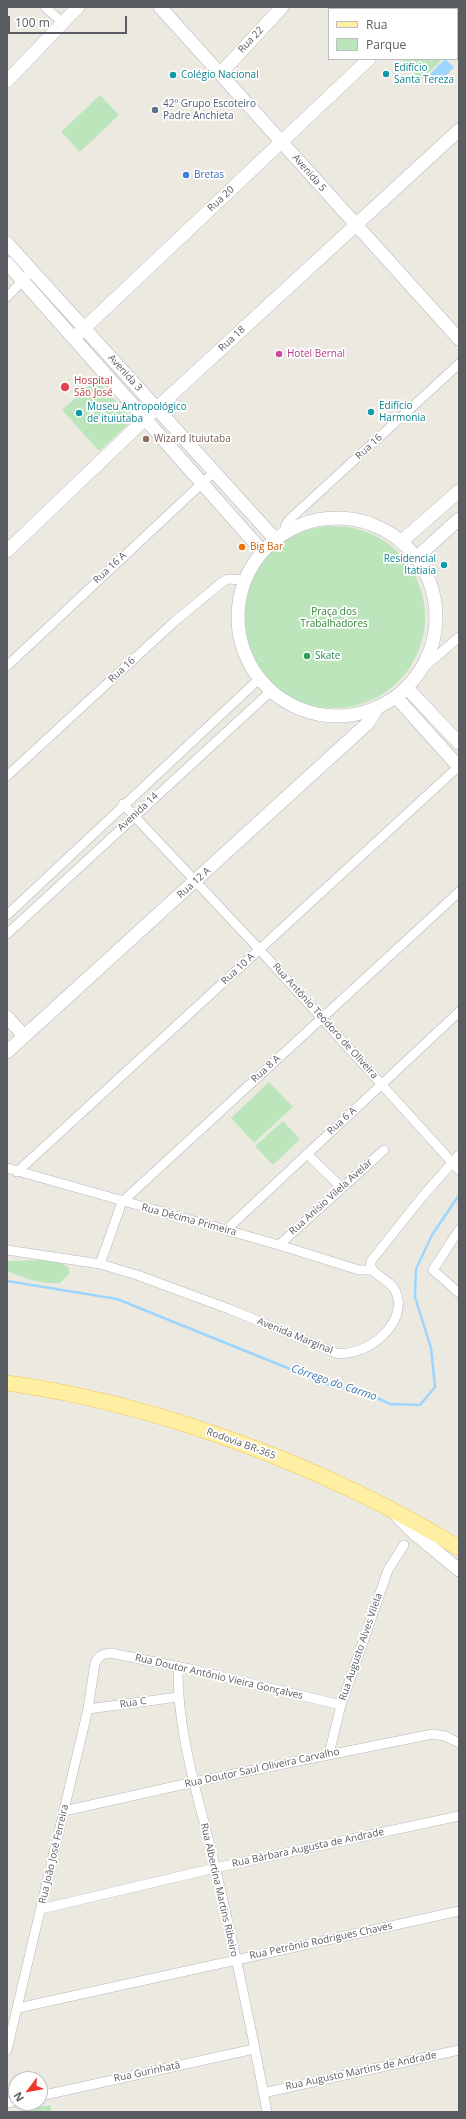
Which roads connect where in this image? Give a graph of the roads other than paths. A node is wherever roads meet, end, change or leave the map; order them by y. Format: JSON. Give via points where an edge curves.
{"nodes":[{"id":1,"x":45,"y":7,"type":"edge"},
{"id":2,"x":78,"y":7,"type":"edge"},
{"id":3,"x":160,"y":7,"type":"edge"},
{"id":4,"x":282,"y":7,"type":"edge"},
{"id":5,"x":63,"y":23,"type":"junction"},
{"id":6,"x":368,"y":60,"type":"edge"},
{"id":7,"x":221,"y":73,"type":"junction"},
{"id":8,"x":7,"y":81,"type":"edge"},
{"id":9,"x":459,"y":130,"type":"edge"},
{"id":10,"x":282,"y":141,"type":"junction"},
{"id":11,"x":356,"y":224,"type":"junction"},
{"id":12,"x":7,"y":243,"type":"edge"},
{"id":13,"x":7,"y":263,"type":"edge"},
{"id":14,"x":32,"y":270,"type":"junction"},
{"id":15,"x":22,"y":281,"type":"junction"},
{"id":16,"x":7,"y":297,"type":"edge"},
{"id":17,"x":84,"y":328,"type":"junction"},
{"id":18,"x":74,"y":338,"type":"junction"},
{"id":19,"x":459,"y":338,"type":"edge"},
{"id":20,"x":459,"y":364,"type":"edge"},
{"id":21,"x":157,"y":408,"type":"junction"},
{"id":22,"x":145,"y":419,"type":"junction"},
{"id":23,"x":214,"y":472,"type":"junction"},
{"id":24,"x":202,"y":483,"type":"junction"},
{"id":25,"x":459,"y":491,"type":"edge"},
{"id":26,"x":459,"y":519,"type":"edge"},
{"id":27,"x":280,"y":536,"type":"junction"},
{"id":28,"x":402,"y":541,"type":"junction"},
{"id":29,"x":7,"y":551,"type":"edge"},
{"id":30,"x":262,"y":551,"type":"junction"},
{"id":31,"x":417,"y":557,"type":"junction"},
{"id":32,"x":244,"y":580,"type":"junction"},
{"id":33,"x":459,"y":636,"type":"edge"},
{"id":34,"x":7,"y":666,"type":"edge"},
{"id":35,"x":423,"y":668,"type":"junction"},
{"id":36,"x":259,"y":679,"type":"junction"},
{"id":37,"x":407,"y":688,"type":"junction"},
{"id":38,"x":271,"y":691,"type":"junction"},
{"id":39,"x":397,"y":698,"type":"junction"},
{"id":40,"x":376,"y":710,"type":"junction"},
{"id":41,"x":459,"y":743,"type":"edge"},
{"id":42,"x":459,"y":766,"type":"edge"},
{"id":43,"x":7,"y":776,"type":"edge"},
{"id":44,"x":123,"y":804,"type":"junction"},
{"id":45,"x":134,"y":815,"type":"junction"},
{"id":46,"x":196,"y":882,"type":"junction"},
{"id":47,"x":459,"y":892,"type":"edge"},
{"id":48,"x":7,"y":915,"type":"edge"},
{"id":49,"x":7,"y":934,"type":"edge"},
{"id":50,"x":259,"y":949,"type":"junction"},
{"id":51,"x":459,"y":1012,"type":"edge"},
{"id":52,"x":7,"y":1017,"type":"edge"},
{"id":53,"x":321,"y":1019,"type":"junction"},
{"id":54,"x":24,"y":1036,"type":"junction"},
{"id":55,"x":7,"y":1052,"type":"edge"},
{"id":56,"x":382,"y":1084,"type":"junction"},
{"id":57,"x":384,"y":1150,"type":"dead end"},
{"id":58,"x":307,"y":1154,"type":"junction"},
{"id":59,"x":459,"y":1155,"type":"edge"},
{"id":60,"x":452,"y":1164,"type":"junction"},
{"id":61,"x":7,"y":1168,"type":"edge"},
{"id":62,"x":459,"y":1170,"type":"edge"},
{"id":63,"x":17,"y":1172,"type":"junction"},
{"id":64,"x":341,"y":1187,"type":"junction"},
{"id":65,"x":122,"y":1202,"type":"junction"},
{"id":66,"x":226,"y":1230,"type":"junction"},
{"id":67,"x":459,"y":1230,"type":"edge"},
{"id":68,"x":279,"y":1245,"type":"junction"},
{"id":69,"x":7,"y":1250,"type":"edge"},
{"id":70,"x":100,"y":1264,"type":"junction"},
{"id":71,"x":372,"y":1270,"type":"junction"},
{"id":72,"x":459,"y":1294,"type":"edge"},
{"id":73,"x":7,"y":1383,"type":"edge"},
{"id":74,"x":395,"y":1513,"type":"junction"},
{"id":75,"x":404,"y":1545,"type":"dead end"},
{"id":76,"x":459,"y":1548,"type":"edge"},
{"id":77,"x":459,"y":1570,"type":"edge"},
{"id":78,"x":98,"y":1657,"type":"joint"},
{"id":79,"x":178,"y":1668,"type":"junction"},
{"id":80,"x":178,"y":1696,"type":"junction"},
{"id":81,"x":341,"y":1705,"type":"junction"},
{"id":82,"x":88,"y":1710,"type":"junction"},
{"id":83,"x":459,"y":1743,"type":"edge"},
{"id":84,"x":329,"y":1754,"type":"junction"},
{"id":85,"x":194,"y":1782,"type":"junction"},
{"id":86,"x":64,"y":1811,"type":"junction"},
{"id":87,"x":459,"y":1816,"type":"edge"},
{"id":88,"x":215,"y":1868,"type":"junction"},
{"id":89,"x":41,"y":1908,"type":"junction"},
{"id":90,"x":459,"y":1911,"type":"edge"},
{"id":91,"x":235,"y":1960,"type":"junction"},
{"id":92,"x":18,"y":2008,"type":"junction"},
{"id":93,"x":254,"y":2049,"type":"junction"},
{"id":94,"x":7,"y":2050,"type":"edge"},
{"id":95,"x":459,"y":2050,"type":"edge"},
{"id":96,"x":263,"y":2093,"type":"junction"},
{"id":97,"x":48,"y":2094,"type":"edge"},
{"id":98,"x":266,"y":2112,"type":"edge"}],
"edges":[{"from":1,"to":5,"type":"street"},
{"from":2,"to":5,"type":"street"},
{"from":3,"to":7,"type":"street","name":"Avenida 5"},
{"from":4,"to":7,"type":"street","name":"Rua 22"},
{"from":5,"to":8,"type":"street"},
{"from":6,"to":10,"type":"street","name":"Rua 20"},
{"from":7,"to":10,"type":"street","name":"Avenida 5"},
{"from":9,"to":11,"type":"street","name":"Rua 18"},
{"from":10,"to":11,"type":"street","name":"Avenida 5"},
{"from":10,"to":17,"type":"street","name":"Rua 20"},
{"from":11,"to":19,"type":"street","name":"Avenida 5"},
{"from":11,"to":21,"type":"street","name":"Rua 18"},
{"from":12,"to":14,"type":"street","name":"Avenida 3"},
{"from":13,"to":15,"type":"street","name":"Avenida 3"},
{"from":14,"to":15,"type":"street"},
{"from":14,"to":17,"type":"street","name":"Avenida 3"},
{"from":15,"to":16,"type":"street"},
{"from":15,"to":18,"type":"street","name":"Avenida 3"},
{"from":17,"to":18,"type":"street","name":"Rua 20"},
{"from":17,"to":21,"type":"street","name":"Avenida 3"},
{"from":18,"to":22,"type":"street","name":"Avenida 3"},
{"from":20,"to":27,"type":"street","name":"Rua 16","via":[[290,519]]},
{"from":21,"to":22,"type":"street","name":"Rua 18"},
{"from":21,"to":23,"type":"street","name":"Avenida 3"},
{"from":22,"to":24,"type":"street","name":"Avenida 3"},
{"from":22,"to":29,"type":"street","name":"Rua 18"},
{"from":23,"to":24,"type":"street","name":"Rua 16 A"},
{"from":23,"to":27,"type":"street","name":"Avenida 3"},
{"from":24,"to":30,"type":"street","name":"Avenida 3"},
{"from":24,"to":34,"type":"street","name":"Rua 16 A"},
{"from":25,"to":28,"type":"street"},
{"from":26,"to":31,"type":"street"},
{"from":27,"to":28,"type":"street","via":[[299,525],[325,518],[352,518],[379,526]]},
{"from":27,"to":30,"type":"street"},
{"from":28,"to":31,"type":"street"},
{"from":30,"to":32,"type":"street"},
{"from":31,"to":35,"type":"street","via":[[429,583],[437,612],[434,641]]},
{"from":32,"to":36,"type":"street","via":[[238,614],[243,648]]},
{"from":32,"to":43,"type":"street","name":"Rua 16","via":[[228,579],[221,583],[174,622]]},
{"from":33,"to":35,"type":"street"},
{"from":35,"to":37,"type":"street"},
{"from":36,"to":38,"type":"street"},
{"from":36,"to":44,"type":"street","name":"Avenida 14"},
{"from":37,"to":39,"type":"street"},
{"from":37,"to":41,"type":"street"},
{"from":38,"to":40,"type":"street","via":[[295,707],[323,716],[350,716]]},
{"from":38,"to":45,"type":"street","name":"Avenida 14"},
{"from":39,"to":40,"type":"street"},
{"from":39,"to":42,"type":"street"},
{"from":40,"to":46,"type":"street","name":"Rua 12 A","via":[[368,723]]},
{"from":42,"to":50,"type":"street","name":"Rua 10 A"},
{"from":44,"to":45,"type":"street","name":"Rua Antônio Teodoro de Oliveira"},
{"from":44,"to":48,"type":"street","name":"Avenida 14"},
{"from":45,"to":46,"type":"street","name":"Rua Antônio Teodoro de Oliveira"},
{"from":45,"to":49,"type":"street","name":"Avenida 14"},
{"from":46,"to":50,"type":"street","name":"Rua Antônio Teodoro de Oliveira"},
{"from":46,"to":54,"type":"street","name":"Rua 12 A"},
{"from":47,"to":53,"type":"street","name":"Rua 8 A"},
{"from":50,"to":53,"type":"street","name":"Rua Antônio Teodoro de Oliveira"},
{"from":50,"to":63,"type":"street","name":"Rua 10 A"},
{"from":51,"to":56,"type":"street","name":"Rua 6 A"},
{"from":52,"to":54,"type":"street"},
{"from":53,"to":56,"type":"street","name":"Rua Antônio Teodoro de Oliveira"},
{"from":53,"to":65,"type":"street","name":"Rua 8 A"},
{"from":54,"to":55,"type":"street","name":"Rua 12 A"},
{"from":56,"to":58,"type":"street","name":"Rua 6 A"},
{"from":56,"to":60,"type":"street","name":"Rua Antônio Teodoro de Oliveira"},
{"from":57,"to":64,"type":"street","name":"Rua Anísio Vilela Avelar"},
{"from":58,"to":64,"type":"street"},
{"from":58,"to":66,"type":"street","name":"Rua 6 A"},
{"from":59,"to":60,"type":"street"},
{"from":60,"to":62,"type":"street","name":"Rua Antônio Teodoro de Oliveira"},
{"from":60,"to":71,"type":"street","via":[[379,1250],[371,1261]]},
{"from":61,"to":63,"type":"street","name":"Rua Décima Primeira"},
{"from":63,"to":65,"type":"street","name":"Rua Décima Primeira"},
{"from":64,"to":68,"type":"street","name":"Rua Anísio Vilela Avelar"},
{"from":65,"to":66,"type":"street","name":"Rua Décima Primeira"},
{"from":65,"to":70,"type":"street","name":"Rua 8 A"},
{"from":66,"to":68,"type":"street","name":"Rua Décima Primeira"},
{"from":67,"to":72,"type":"street","via":[[433,1270]]},
{"from":68,"to":71,"type":"street","name":"Rua Décima Primeira","via":[[359,1270]]},
{"from":69,"to":70,"type":"street","name":"Avenida Marginal"},
{"from":70,"to":71,"type":"street","name":"Avenida Marginal","via":[[208,1301],[300,1340],[343,1354],[368,1346],[397,1318],[400,1307],[396,1292],[390,1282]]},
{"from":73,"to":74,"type":"main road","name":"Rodovia BR-365","via":[[41,1388],[122,1407],[194,1428],[273,1456],[341,1485]]},
{"from":74,"to":76,"type":"main road","name":"Rodovia BR-365","via":[[434,1532]]},
{"from":74,"to":77,"type":"street","via":[[413,1532]]},
{"from":75,"to":81,"type":"street","name":"Rua Augusto Alves Vilela","via":[[388,1570]]},
{"from":78,"to":79,"type":"street","name":"Rua Doutor Antônio Vieira Gonçalves","via":[[111,1653]]},
{"from":78,"to":82,"type":"street","name":"Rua João José Ferreira"},
{"from":79,"to":80,"type":"street","name":"Rua Albertina Martins Ribeiro"},
{"from":79,"to":81,"type":"street","name":"Rua Doutor Antônio Vieira Gonçalves"},
{"from":80,"to":82,"type":"street","name":"Rua C"},
{"from":80,"to":85,"type":"street","name":"Rua Albertina Martins Ribeiro"},
{"from":81,"to":84,"type":"street","name":"Rua Augusto Alves Vilela"},
{"from":82,"to":86,"type":"street","name":"Rua João José Ferreira"},
{"from":83,"to":84,"type":"street","name":"Rua Doutor Saul Oliveira Carvalho","via":[[445,1736],[433,1734]]},
{"from":84,"to":85,"type":"street","name":"Rua Doutor Saul Oliveira Carvalho"},
{"from":85,"to":86,"type":"street","name":"Rua Doutor Saul Oliveira Carvalho"},
{"from":85,"to":88,"type":"street","name":"Rua Albertina Martins Ribeiro"},
{"from":86,"to":89,"type":"street","name":"Rua João José Ferreira"},
{"from":87,"to":88,"type":"street","name":"Rua Bárbara Augusta de Andrade"},
{"from":88,"to":89,"type":"street","name":"Rua Bárbara Augusta de Andrade"},
{"from":88,"to":91,"type":"street","name":"Rua Albertina Martins Ribeiro"},
{"from":89,"to":92,"type":"street","name":"Rua João José Ferreira"},
{"from":90,"to":91,"type":"street","name":"Rua Petrônio Rodrigues Chaves"},
{"from":91,"to":92,"type":"street","name":"Rua Petrônio Rodrigues Chaves"},
{"from":91,"to":93,"type":"street","name":"Rua Albertina Martins Ribeiro"},
{"from":92,"to":94,"type":"street","name":"Rua João José Ferreira"},
{"from":93,"to":96,"type":"street","name":"Rua Albertina Martins Ribeiro"},
{"from":93,"to":97,"type":"street","name":"Rua Gurinhatã"},
{"from":95,"to":96,"type":"street","name":"Rua Augusto Martins de Andrade"},
{"from":96,"to":98,"type":"street","name":"Rua Albertina Martins Ribeiro"}]}
